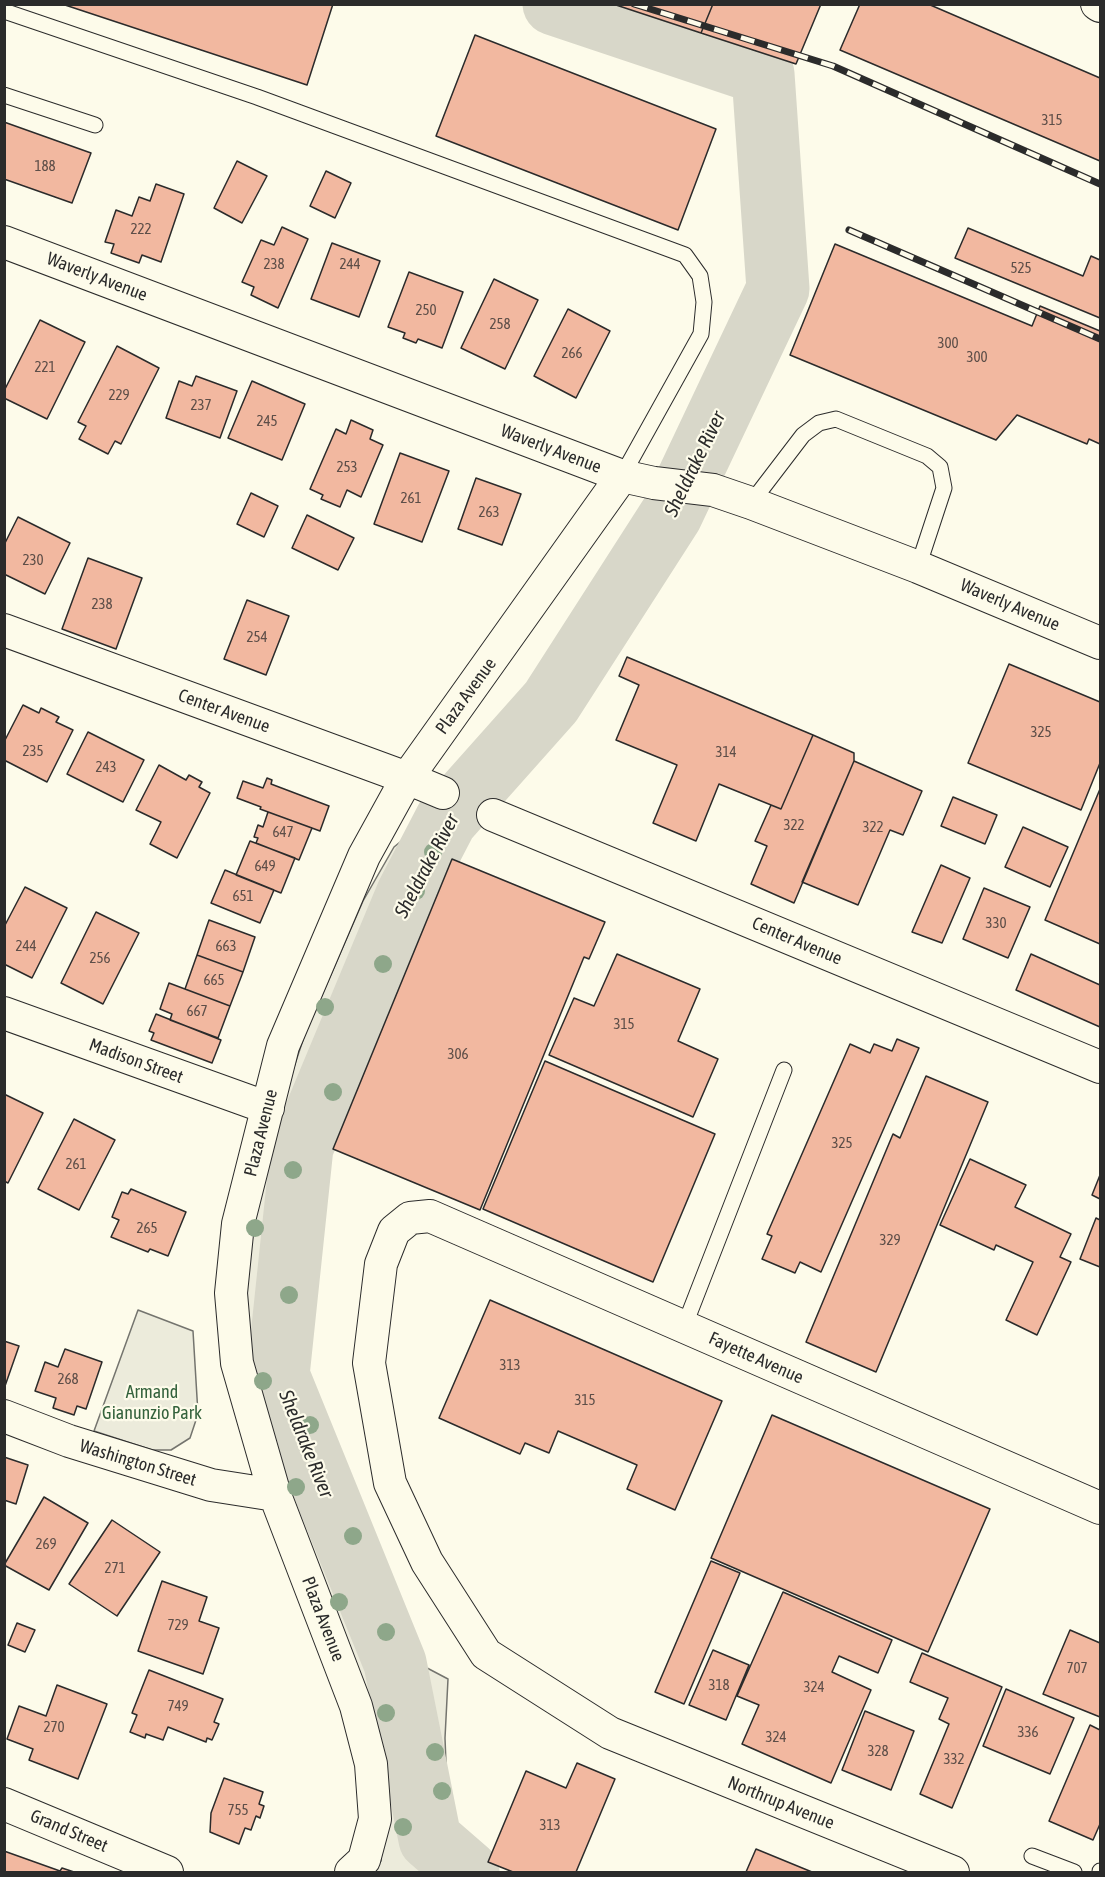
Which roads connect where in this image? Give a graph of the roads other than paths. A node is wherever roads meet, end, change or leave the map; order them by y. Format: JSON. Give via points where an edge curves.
{"nodes":[{"id":1,"x":4,"y":11,"type":"edge"},
{"id":2,"x":4,"y":95,"type":"edge"},
{"id":3,"x":95,"y":125,"type":"dead end"},
{"id":4,"x":4,"y":242,"type":"edge"},
{"id":5,"x":622,"y":476,"type":"junction"},
{"id":6,"x":751,"y":503,"type":"junction"},
{"id":7,"x":918,"y":567,"type":"junction"},
{"id":8,"x":4,"y":630,"type":"edge"},
{"id":9,"x":1101,"y":643,"type":"edge"},
{"id":10,"x":407,"y":778,"type":"junction"},
{"id":11,"x":443,"y":793,"type":"dead end"},
{"id":12,"x":493,"y":815,"type":"dead end"},
{"id":13,"x":4,"y":1014,"type":"edge"},
{"id":14,"x":1101,"y":1067,"type":"edge"},
{"id":15,"x":784,"y":1070,"type":"dead end"},
{"id":16,"x":268,"y":1108,"type":"junction"},
{"id":17,"x":410,"y":1218,"type":"joint"},
{"id":18,"x":684,"y":1327,"type":"junction"},
{"id":19,"x":4,"y":1416,"type":"edge"},
{"id":20,"x":275,"y":1495,"type":"junction"},
{"id":21,"x":1101,"y":1509,"type":"edge"},
{"id":22,"x":4,"y":1804,"type":"edge"},
{"id":23,"x":1032,"y":1856,"type":"dead end"},
{"id":24,"x":357,"y":1866,"type":"edge"},
{"id":25,"x":167,"y":1872,"type":"edge"},
{"id":26,"x":953,"y":1872,"type":"edge"},
{"id":27,"x":1074,"y":1872,"type":"edge"}],
"edges":[{"from":1,"to":5,"type":"lane","via":[[257,97],[685,255],[700,276],[704,302],[701,334]]},
{"from":2,"to":3,"type":"lane"},
{"from":4,"to":5,"type":"street","name":"Waverly Avenue"},
{"from":5,"to":6,"type":"street","name":"Waverly Avenue","via":[[713,490]]},
{"from":5,"to":10,"type":"street","name":"Plaza Avenue"},
{"from":6,"to":7,"type":"street","name":"Waverly Avenue"},
{"from":6,"to":7,"type":"lane","via":[[803,435],[819,423],[836,419],[927,456],[940,468],[944,488]]},
{"from":7,"to":9,"type":"street","name":"Waverly Avenue"},
{"from":8,"to":10,"type":"street","name":"Center Avenue"},
{"from":10,"to":11,"type":"street","name":"Center Avenue"},
{"from":10,"to":16,"type":"street","name":"Plaza Avenue","via":[[364,856],[283,1046]]},
{"from":12,"to":14,"type":"street","name":"Center Avenue"},
{"from":13,"to":16,"type":"street","name":"Madison Street"},
{"from":15,"to":18,"type":"lane"},
{"from":16,"to":20,"type":"street","name":"Plaza Avenue","via":[[238,1224],[231,1293],[237,1364]]},
{"from":17,"to":18,"type":"street","name":"Fayette Avenue","via":[[430,1216]]},
{"from":17,"to":26,"type":"street","name":"Northrup Avenue","via":[[394,1231],[381,1264],[369,1363],[390,1483],[427,1562],[486,1654],[610,1733]]},
{"from":18,"to":21,"type":"street","name":"Fayette Avenue"},
{"from":19,"to":20,"type":"street","name":"Washington Street","via":[[69,1441],[211,1485]]},
{"from":20,"to":24,"type":"street","name":"Plaza Avenue","via":[[356,1706],[371,1764],[375,1819]]},
{"from":22,"to":25,"type":"street","name":"Grand Street"},
{"from":23,"to":27,"type":"lane"}]}
